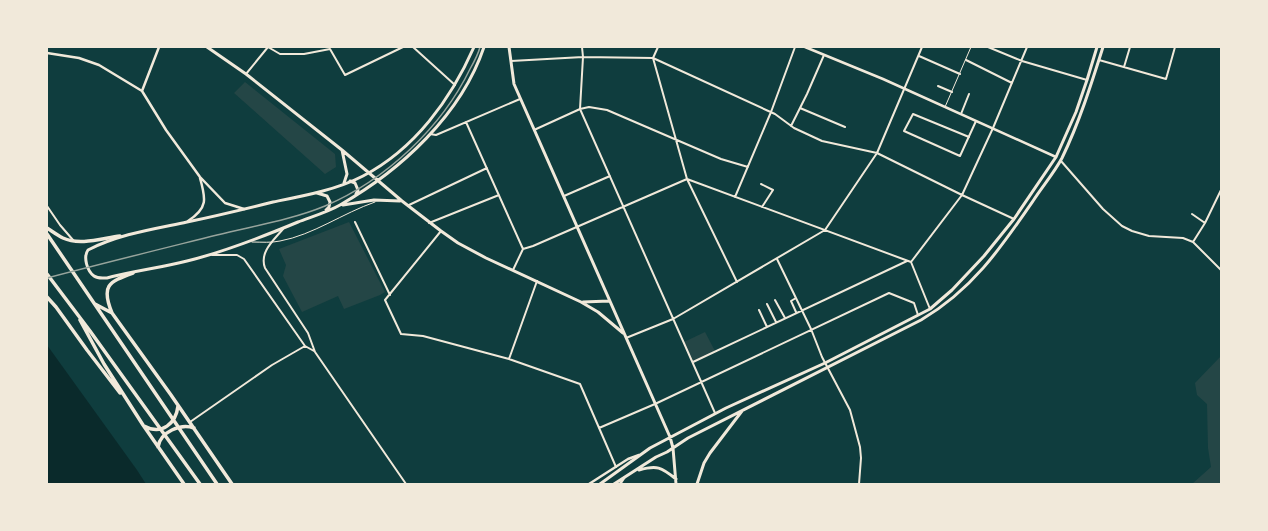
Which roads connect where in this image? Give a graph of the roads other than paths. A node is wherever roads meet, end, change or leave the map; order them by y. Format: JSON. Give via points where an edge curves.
{"nodes":[{"id":1,"x":159,"y":47,"type":"edge"},
{"id":2,"x":207,"y":47,"type":"edge"},
{"id":3,"x":268,"y":47,"type":"edge"},
{"id":4,"x":403,"y":47,"type":"edge"},
{"id":5,"x":413,"y":47,"type":"edge"},
{"id":6,"x":474,"y":47,"type":"edge"},
{"id":7,"x":484,"y":47,"type":"edge"},
{"id":8,"x":582,"y":47,"type":"edge"},
{"id":9,"x":658,"y":47,"type":"edge"},
{"id":10,"x":795,"y":47,"type":"edge"},
{"id":11,"x":805,"y":47,"type":"edge"},
{"id":12,"x":922,"y":47,"type":"edge"},
{"id":13,"x":971,"y":47,"type":"edge"},
{"id":14,"x":988,"y":47,"type":"edge"},
{"id":15,"x":1027,"y":47,"type":"edge"},
{"id":16,"x":1097,"y":47,"type":"edge"},
{"id":17,"x":1103,"y":47,"type":"edge"},
{"id":18,"x":1130,"y":47,"type":"edge"},
{"id":19,"x":1175,"y":47,"type":"edge"},
{"id":20,"x":509,"y":48,"type":"edge"},
{"id":21,"x":47,"y":53,"type":"edge"},
{"id":22,"x":824,"y":55,"type":"junction"},
{"id":23,"x":918,"y":55,"type":"junction"},
{"id":24,"x":582,"y":57,"type":"junction"},
{"id":25,"x":653,"y":58,"type":"junction"},
{"id":26,"x":966,"y":60,"type":"junction"},
{"id":27,"x":1099,"y":60,"type":"junction"},
{"id":28,"x":510,"y":61,"type":"junction"},
{"id":29,"x":1022,"y":61,"type":"junction"},
{"id":30,"x":1124,"y":68,"type":"junction"},
{"id":31,"x":246,"y":74,"type":"junction"},
{"id":32,"x":960,"y":74,"type":"junction"},
{"id":33,"x":1087,"y":80,"type":"junction"},
{"id":34,"x":1012,"y":83,"type":"junction"},
{"id":35,"x":455,"y":86,"type":"junction"},
{"id":36,"x":938,"y":86,"type":"dead end"},
{"id":37,"x":904,"y":89,"type":"junction"},
{"id":38,"x":142,"y":91,"type":"junction"},
{"id":39,"x":952,"y":92,"type":"junction"},
{"id":40,"x":969,"y":94,"type":"dead end"},
{"id":41,"x":520,"y":99,"type":"junction"},
{"id":42,"x":945,"y":107,"type":"junction"},
{"id":43,"x":800,"y":108,"type":"junction"},
{"id":44,"x":580,"y":109,"type":"junction"},
{"id":45,"x":771,"y":112,"type":"junction"},
{"id":46,"x":961,"y":114,"type":"junction"},
{"id":47,"x":976,"y":121,"type":"junction"},
{"id":48,"x":466,"y":122,"type":"junction"},
{"id":49,"x":791,"y":126,"type":"junction"},
{"id":50,"x":846,"y":128,"type":"dead end"},
{"id":51,"x":993,"y":128,"type":"junction"},
{"id":52,"x":534,"y":130,"type":"junction"},
{"id":53,"x":430,"y":134,"type":"junction"},
{"id":54,"x":969,"y":137,"type":"junction"},
{"id":55,"x":675,"y":138,"type":"junction"},
{"id":56,"x":342,"y":150,"type":"junction"},
{"id":57,"x":877,"y":153,"type":"junction"},
{"id":58,"x":1056,"y":157,"type":"junction"},
{"id":59,"x":1061,"y":161,"type":"junction"},
{"id":60,"x":748,"y":166,"type":"junction"},
{"id":61,"x":487,"y":168,"type":"junction"},
{"id":62,"x":369,"y":173,"type":"junction"},
{"id":63,"x":610,"y":176,"type":"junction"},
{"id":64,"x":200,"y":177,"type":"junction"},
{"id":65,"x":687,"y":179,"type":"junction"},
{"id":66,"x":350,"y":181,"type":"junction"},
{"id":67,"x":378,"y":181,"type":"junction"},
{"id":68,"x":344,"y":183,"type":"junction"},
{"id":69,"x":761,"y":184,"type":"dead end"},
{"id":70,"x":1221,"y":190,"type":"edge"},
{"id":71,"x":316,"y":193,"type":"junction"},
{"id":72,"x":499,"y":195,"type":"junction"},
{"id":73,"x":355,"y":196,"type":"junction"},
{"id":74,"x":564,"y":196,"type":"junction"},
{"id":75,"x":962,"y":196,"type":"junction"},
{"id":76,"x":735,"y":197,"type":"junction"},
{"id":77,"x":381,"y":200,"type":"junction"},
{"id":78,"x":402,"y":201,"type":"junction"},
{"id":79,"x":47,"y":206,"type":"edge"},
{"id":80,"x":339,"y":206,"type":"junction"},
{"id":81,"x":408,"y":206,"type":"junction"},
{"id":82,"x":623,"y":207,"type":"junction"},
{"id":83,"x":762,"y":207,"type":"junction"},
{"id":84,"x":244,"y":209,"type":"junction"},
{"id":85,"x":324,"y":212,"type":"junction"},
{"id":86,"x":1192,"y":214,"type":"dead end"},
{"id":87,"x":1014,"y":219,"type":"junction"},
{"id":88,"x":187,"y":222,"type":"junction"},
{"id":89,"x":355,"y":222,"type":"dead end"},
{"id":90,"x":429,"y":223,"type":"junction"},
{"id":91,"x":1205,"y":223,"type":"junction"},
{"id":92,"x":578,"y":227,"type":"junction"},
{"id":93,"x":47,"y":228,"type":"edge"},
{"id":94,"x":283,"y":228,"type":"junction"},
{"id":95,"x":825,"y":230,"type":"junction"},
{"id":96,"x":441,"y":231,"type":"junction"},
{"id":97,"x":47,"y":234,"type":"edge"},
{"id":98,"x":120,"y":236,"type":"junction"},
{"id":99,"x":73,"y":241,"type":"junction"},
{"id":100,"x":250,"y":242,"type":"junction"},
{"id":101,"x":270,"y":242,"type":"junction"},
{"id":102,"x":1193,"y":242,"type":"junction"},
{"id":103,"x":523,"y":249,"type":"junction"},
{"id":104,"x":204,"y":256,"type":"junction"},
{"id":105,"x":777,"y":258,"type":"junction"},
{"id":106,"x":909,"y":262,"type":"junction"},
{"id":107,"x":1221,"y":269,"type":"edge"},
{"id":108,"x":513,"y":270,"type":"junction"},
{"id":109,"x":133,"y":273,"type":"junction"},
{"id":110,"x":47,"y":274,"type":"edge"},
{"id":111,"x":537,"y":281,"type":"junction"},
{"id":112,"x":737,"y":282,"type":"junction"},
{"id":113,"x":390,"y":295,"type":"junction"},
{"id":114,"x":47,"y":297,"type":"edge"},
{"id":115,"x":796,"y":298,"type":"junction"},
{"id":116,"x":775,"y":300,"type":"dead end"},
{"id":117,"x":609,"y":301,"type":"junction"},
{"id":118,"x":582,"y":302,"type":"junction"},
{"id":119,"x":93,"y":303,"type":"junction"},
{"id":120,"x":767,"y":304,"type":"dead end"},
{"id":121,"x":930,"y":309,"type":"junction"},
{"id":122,"x":74,"y":310,"type":"junction"},
{"id":123,"x":759,"y":310,"type":"dead end"},
{"id":124,"x":801,"y":310,"type":"junction"},
{"id":125,"x":796,"y":312,"type":"junction"},
{"id":126,"x":112,"y":313,"type":"junction"},
{"id":127,"x":918,"y":315,"type":"junction"},
{"id":128,"x":785,"y":318,"type":"junction"},
{"id":129,"x":673,"y":319,"type":"junction"},
{"id":130,"x":776,"y":322,"type":"junction"},
{"id":131,"x":768,"y":327,"type":"junction"},
{"id":132,"x":811,"y":329,"type":"junction"},
{"id":133,"x":623,"y":333,"type":"junction"},
{"id":134,"x":626,"y":338,"type":"junction"},
{"id":135,"x":305,"y":346,"type":"junction"},
{"id":136,"x":314,"y":352,"type":"junction"},
{"id":137,"x":509,"y":359,"type":"junction"},
{"id":138,"x":693,"y":362,"type":"junction"},
{"id":139,"x":825,"y":363,"type":"junction"},
{"id":140,"x":828,"y":367,"type":"junction"},
{"id":141,"x":702,"y":382,"type":"junction"},
{"id":142,"x":655,"y":404,"type":"junction"},
{"id":143,"x":131,"y":406,"type":"junction"},
{"id":144,"x":178,"y":406,"type":"junction"},
{"id":145,"x":743,"y":410,"type":"junction"},
{"id":146,"x":715,"y":414,"type":"junction"},
{"id":147,"x":190,"y":422,"type":"junction"},
{"id":148,"x":143,"y":425,"type":"junction"},
{"id":149,"x":600,"y":428,"type":"junction"},
{"id":150,"x":194,"y":429,"type":"junction"},
{"id":151,"x":670,"y":437,"type":"junction"},
{"id":152,"x":158,"y":448,"type":"junction"},
{"id":153,"x":674,"y":448,"type":"junction"},
{"id":154,"x":641,"y":454,"type":"junction"},
{"id":155,"x":616,"y":467,"type":"junction"},
{"id":156,"x":633,"y":472,"type":"junction"},
{"id":157,"x":624,"y":477,"type":"junction"},
{"id":158,"x":676,"y":479,"type":"junction"},
{"id":159,"x":184,"y":484,"type":"edge"},
{"id":160,"x":200,"y":484,"type":"edge"},
{"id":161,"x":217,"y":484,"type":"edge"},
{"id":162,"x":232,"y":484,"type":"edge"},
{"id":163,"x":406,"y":484,"type":"edge"},
{"id":164,"x":589,"y":484,"type":"edge"},
{"id":165,"x":600,"y":484,"type":"edge"},
{"id":166,"x":614,"y":484,"type":"edge"},
{"id":167,"x":620,"y":484,"type":"edge"},
{"id":168,"x":676,"y":484,"type":"edge"},
{"id":169,"x":698,"y":484,"type":"edge"},
{"id":170,"x":858,"y":484,"type":"edge"}],
"edges":[{"from":1,"to":38,"type":"street"},
{"from":2,"to":31,"type":"main road"},
{"from":3,"to":4,"type":"street","via":[[280,54],[304,54],[330,49],[345,75]]},
{"from":3,"to":31,"type":"street"},
{"from":5,"to":35,"type":"street"},
{"from":6,"to":35,"type":"main road"},
{"from":7,"to":53,"type":"main road","via":[[467,84]]},
{"from":8,"to":24,"type":"street"},
{"from":9,"to":25,"type":"street"},
{"from":10,"to":45,"type":"street"},
{"from":11,"to":22,"type":"street"},
{"from":12,"to":23,"type":"street"},
{"from":13,"to":26,"type":"lane"},
{"from":14,"to":29,"type":"street"},
{"from":15,"to":29,"type":"street"},
{"from":16,"to":33,"type":"main road"},
{"from":17,"to":27,"type":"main road"},
{"from":18,"to":30,"type":"street"},
{"from":19,"to":30,"type":"street","via":[[1166,79]]},
{"from":20,"to":28,"type":"main road"},
{"from":21,"to":38,"type":"street","via":[[79,58],[99,65]]},
{"from":22,"to":37,"type":"street"},
{"from":22,"to":43,"type":"street"},
{"from":23,"to":32,"type":"street"},
{"from":23,"to":37,"type":"street"},
{"from":24,"to":25,"type":"street"},
{"from":24,"to":28,"type":"street"},
{"from":24,"to":44,"type":"street"},
{"from":25,"to":45,"type":"street"},
{"from":25,"to":55,"type":"street"},
{"from":26,"to":32,"type":"lane"},
{"from":26,"to":34,"type":"street"},
{"from":27,"to":30,"type":"street"},
{"from":27,"to":59,"type":"main road"},
{"from":28,"to":41,"type":"main road"},
{"from":29,"to":33,"type":"street"},
{"from":29,"to":34,"type":"street"},
{"from":31,"to":56,"type":"main road"},
{"from":32,"to":39,"type":"lane"},
{"from":33,"to":58,"type":"main road"},
{"from":34,"to":51,"type":"street"},
{"from":35,"to":62,"type":"main road","via":[[417,134],[385,163]]},
{"from":36,"to":39,"type":"street"},
{"from":37,"to":42,"type":"street"},
{"from":37,"to":57,"type":"street"},
{"from":38,"to":64,"type":"street"},
{"from":39,"to":42,"type":"lane"},
{"from":40,"to":46,"type":"street"},
{"from":41,"to":48,"type":"street"},
{"from":41,"to":52,"type":"main road"},
{"from":42,"to":46,"type":"street"},
{"from":43,"to":49,"type":"street"},
{"from":43,"to":50,"type":"street"},
{"from":44,"to":52,"type":"street"},
{"from":44,"to":55,"type":"street","via":[[589,106],[607,110]]},
{"from":44,"to":63,"type":"street"},
{"from":45,"to":49,"type":"street"},
{"from":45,"to":60,"type":"street"},
{"from":46,"to":47,"type":"street"},
{"from":47,"to":51,"type":"street"},
{"from":47,"to":54,"type":"street"},
{"from":48,"to":53,"type":"street","via":[[436,135]]},
{"from":48,"to":61,"type":"street"},
{"from":49,"to":57,"type":"street","via":[[822,140]]},
{"from":51,"to":58,"type":"street"},
{"from":51,"to":75,"type":"street"},
{"from":52,"to":74,"type":"main road"},
{"from":53,"to":67,"type":"main road"},
{"from":54,"to":54,"type":"street","via":[[960,156],[904,131],[912,114]]},
{"from":55,"to":60,"type":"street","via":[[721,159]]},
{"from":55,"to":65,"type":"street"},
{"from":56,"to":62,"type":"main road"},
{"from":56,"to":68,"type":"main road","via":[[347,174]]},
{"from":57,"to":75,"type":"street"},
{"from":57,"to":95,"type":"street"},
{"from":58,"to":59,"type":"main road"},
{"from":58,"to":87,"type":"main road"},
{"from":59,"to":102,"type":"street","via":[[1103,209],[1122,226],[1149,236],[1184,238]]},
{"from":59,"to":140,"type":"main road","via":[[990,260],[957,295],[921,320]]},
{"from":60,"to":76,"type":"street"},
{"from":61,"to":72,"type":"street"},
{"from":61,"to":81,"type":"street"},
{"from":62,"to":66,"type":"main road"},
{"from":62,"to":67,"type":"main road"},
{"from":63,"to":74,"type":"street"},
{"from":63,"to":82,"type":"street"},
{"from":64,"to":84,"type":"street","via":[[225,202]]},
{"from":64,"to":88,"type":"street","via":[[205,194],[202,210]]},
{"from":65,"to":76,"type":"street"},
{"from":65,"to":82,"type":"street"},
{"from":65,"to":112,"type":"street"},
{"from":66,"to":68,"type":"main road"},
{"from":66,"to":73,"type":"main road","via":[[355,183],[358,190]]},
{"from":67,"to":73,"type":"main road"},
{"from":67,"to":78,"type":"main road"},
{"from":68,"to":71,"type":"main road"},
{"from":69,"to":83,"type":"street","via":[[773,190]]},
{"from":70,"to":91,"type":"street"},
{"from":71,"to":84,"type":"main road"},
{"from":71,"to":85,"type":"main road","via":[[327,196],[330,202]]},
{"from":72,"to":90,"type":"street"},
{"from":72,"to":103,"type":"street"},
{"from":73,"to":80,"type":"main road"},
{"from":74,"to":92,"type":"main road"},
{"from":75,"to":87,"type":"street"},
{"from":75,"to":106,"type":"street"},
{"from":76,"to":83,"type":"street"},
{"from":77,"to":78,"type":"main road"},
{"from":77,"to":80,"type":"main road"},
{"from":77,"to":101,"type":"lane","via":[[353,210],[297,237]]},
{"from":78,"to":81,"type":"main road"},
{"from":79,"to":99,"type":"street"},
{"from":80,"to":85,"type":"main road"},
{"from":81,"to":90,"type":"main road"},
{"from":82,"to":92,"type":"street"},
{"from":82,"to":129,"type":"street"},
{"from":83,"to":95,"type":"street"},
{"from":84,"to":88,"type":"main road"},
{"from":85,"to":94,"type":"main road"},
{"from":86,"to":91,"type":"street"},
{"from":87,"to":121,"type":"main road","via":[[984,256]]},
{"from":88,"to":98,"type":"main road"},
{"from":89,"to":113,"type":"street"},
{"from":90,"to":96,"type":"main road"},
{"from":91,"to":102,"type":"street"},
{"from":92,"to":103,"type":"street"},
{"from":92,"to":117,"type":"main road"},
{"from":93,"to":99,"type":"highway","via":[[64,239]]},
{"from":94,"to":100,"type":"main road"},
{"from":94,"to":101,"type":"street"},
{"from":95,"to":105,"type":"street"},
{"from":95,"to":106,"type":"street"},
{"from":96,"to":108,"type":"main road","via":[[465,247]]},
{"from":96,"to":113,"type":"street"},
{"from":97,"to":119,"type":"highway"},
{"from":98,"to":99,"type":"highway"},
{"from":98,"to":109,"type":"main road","via":[[88,250],[86,262],[90,273],[99,278]]},
{"from":100,"to":101,"type":"lane"},
{"from":100,"to":104,"type":"main road"},
{"from":101,"to":136,"type":"street","via":[[263,263],[265,268],[308,333]]},
{"from":102,"to":107,"type":"street"},
{"from":103,"to":108,"type":"street"},
{"from":104,"to":109,"type":"main road"},
{"from":104,"to":135,"type":"street","via":[[236,255],[244,258]]},
{"from":105,"to":112,"type":"street"},
{"from":105,"to":115,"type":"street"},
{"from":106,"to":121,"type":"street"},
{"from":106,"to":124,"type":"street"},
{"from":108,"to":111,"type":"main road"},
{"from":109,"to":126,"type":"highway","via":[[118,279],[109,287],[106,299]]},
{"from":110,"to":122,"type":"highway"},
{"from":111,"to":118,"type":"main road"},
{"from":111,"to":137,"type":"street"},
{"from":112,"to":129,"type":"street"},
{"from":113,"to":137,"type":"street","via":[[385,300],[401,334],[423,336]]},
{"from":114,"to":143,"type":"highway"},
{"from":115,"to":124,"type":"street"},
{"from":115,"to":125,"type":"street","via":[[791,301]]},
{"from":116,"to":128,"type":"street"},
{"from":117,"to":118,"type":"main road"},
{"from":117,"to":133,"type":"main road"},
{"from":118,"to":133,"type":"main road"},
{"from":119,"to":126,"type":"highway"},
{"from":119,"to":161,"type":"highway"},
{"from":120,"to":130,"type":"street"},
{"from":121,"to":127,"type":"main road"},
{"from":122,"to":143,"type":"highway"},
{"from":122,"to":160,"type":"highway"},
{"from":123,"to":131,"type":"street"},
{"from":124,"to":125,"type":"street"},
{"from":124,"to":132,"type":"street"},
{"from":125,"to":128,"type":"street"},
{"from":126,"to":144,"type":"highway"},
{"from":127,"to":132,"type":"street","via":[[914,303],[889,293]]},
{"from":127,"to":139,"type":"main road"},
{"from":128,"to":130,"type":"street"},
{"from":129,"to":134,"type":"street"},
{"from":129,"to":138,"type":"street"},
{"from":130,"to":131,"type":"street"},
{"from":131,"to":138,"type":"street"},
{"from":132,"to":139,"type":"street"},
{"from":132,"to":141,"type":"street"},
{"from":133,"to":134,"type":"main road"},
{"from":134,"to":142,"type":"main road"},
{"from":135,"to":136,"type":"street"},
{"from":135,"to":147,"type":"street","via":[[272,365]]},
{"from":136,"to":163,"type":"street"},
{"from":137,"to":149,"type":"street","via":[[580,384]]},
{"from":138,"to":141,"type":"street"},
{"from":139,"to":140,"type":"street"},
{"from":139,"to":146,"type":"main road"},
{"from":140,"to":145,"type":"main road"},
{"from":140,"to":170,"type":"street","via":[[850,410],[860,447]]},
{"from":141,"to":142,"type":"street"},
{"from":141,"to":146,"type":"street"},
{"from":142,"to":149,"type":"street"},
{"from":142,"to":151,"type":"main road"},
{"from":143,"to":148,"type":"highway"},
{"from":144,"to":147,"type":"highway"},
{"from":144,"to":148,"type":"highway","via":[[175,419],[163,428],[154,429]]},
{"from":145,"to":153,"type":"main road","via":[[688,438]]},
{"from":145,"to":169,"type":"main road","via":[[710,453]]},
{"from":146,"to":151,"type":"main road"},
{"from":147,"to":150,"type":"highway"},
{"from":148,"to":152,"type":"highway"},
{"from":149,"to":155,"type":"street"},
{"from":150,"to":152,"type":"highway","via":[[180,427],[163,436]]},
{"from":150,"to":162,"type":"highway"},
{"from":151,"to":153,"type":"main road"},
{"from":151,"to":154,"type":"main road"},
{"from":152,"to":159,"type":"highway"},
{"from":153,"to":156,"type":"main road"},
{"from":153,"to":158,"type":"main road"},
{"from":154,"to":155,"type":"street"},
{"from":154,"to":165,"type":"main road"},
{"from":155,"to":164,"type":"street"},
{"from":156,"to":157,"type":"main road"},
{"from":156,"to":158,"type":"main road","via":[[651,467],[660,468]]},
{"from":157,"to":166,"type":"main road"},
{"from":157,"to":167,"type":"street"},
{"from":158,"to":168,"type":"main road"}]}
